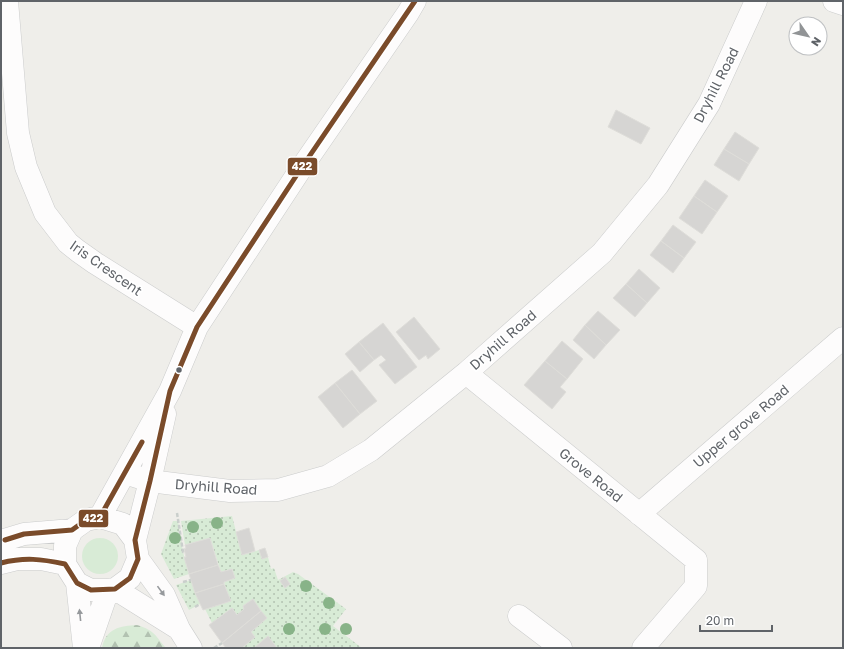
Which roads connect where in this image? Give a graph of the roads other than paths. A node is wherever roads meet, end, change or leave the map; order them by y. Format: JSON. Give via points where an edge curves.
{"nodes":[{"id":1,"x":7,"y":1,"type":"edge"},
{"id":2,"x":415,"y":1,"type":"edge"},
{"id":3,"x":756,"y":1,"type":"edge"},
{"id":4,"x":834,"y":1,"type":"edge"},
{"id":5,"x":843,"y":4,"type":"edge"},
{"id":6,"x":197,"y":327,"type":"junction"},
{"id":7,"x":843,"y":338,"type":"edge"},
{"id":8,"x":466,"y":373,"type":"junction"},
{"id":9,"x":170,"y":391,"type":"junction"},
{"id":10,"x":125,"y":473,"type":"junction"},
{"id":11,"x":150,"y":481,"type":"junction"},
{"id":12,"x":639,"y":514,"type":"junction"},
{"id":13,"x":100,"y":516,"type":"junction"},
{"id":14,"x":72,"y":530,"type":"junction"},
{"id":15,"x":1,"y":541,"type":"edge"},
{"id":16,"x":137,"y":550,"type":"junction"},
{"id":17,"x":1,"y":563,"type":"edge"},
{"id":18,"x":65,"y":564,"type":"junction"},
{"id":19,"x":77,"y":583,"type":"junction"},
{"id":20,"x":111,"y":590,"type":"junction"},
{"id":21,"x":519,"y":616,"type":"dead end"},
{"id":22,"x":179,"y":629,"type":"junction"},
{"id":23,"x":84,"y":648,"type":"edge"},
{"id":24,"x":88,"y":648,"type":"edge"},
{"id":25,"x":191,"y":648,"type":"edge"},
{"id":26,"x":562,"y":648,"type":"edge"},
{"id":27,"x":643,"y":648,"type":"edge"}],
"edges":[{"from":1,"to":6,"type":"street","name":"Iris Crescent","via":[[18,133],[26,167],[45,213],[68,243],[78,251]]},
{"from":2,"to":6,"type":"street"},
{"from":3,"to":8,"type":"street","name":"Dryhill Road","via":[[709,104],[658,185],[602,253]]},
{"from":4,"to":5,"type":"street"},
{"from":6,"to":9,"type":"street"},
{"from":7,"to":12,"type":"street","name":"Upper grove Road"},
{"from":8,"to":11,"type":"street","name":"Dryhill Road","via":[[370,450],[328,476],[278,490],[230,491]]},
{"from":8,"to":12,"type":"street","name":"Grove Road"},
{"from":9,"to":10,"type":"street"},
{"from":9,"to":11,"type":"street"},
{"from":10,"to":11,"type":"street","name":"Dryhill Road"},
{"from":10,"to":13,"type":"street"},
{"from":11,"to":16,"type":"street"},
{"from":12,"to":27,"type":"street","name":"Grove Road","via":[[696,560],[696,586]]},
{"from":13,"to":14,"type":"street","via":[[86,520]]},
{"from":13,"to":16,"type":"street","via":[[124,524]]},
{"from":14,"to":15,"type":"street","via":[[24,534]]},
{"from":14,"to":18,"type":"street","via":[[64,546]]},
{"from":16,"to":20,"type":"street","via":[[130,578]]},
{"from":16,"to":22,"type":"street","one_way":true,"via":[[164,596]]},
{"from":17,"to":18,"type":"street","via":[[17,559],[41,559]]},
{"from":18,"to":19,"type":"street"},
{"from":19,"to":20,"type":"street","via":[[91,590]]},
{"from":23,"to":19,"type":"street","one_way":true},
{"from":20,"to":22,"type":"street"},
{"from":20,"to":24,"type":"street"},
{"from":21,"to":26,"type":"street"},
{"from":22,"to":25,"type":"street"}]}
